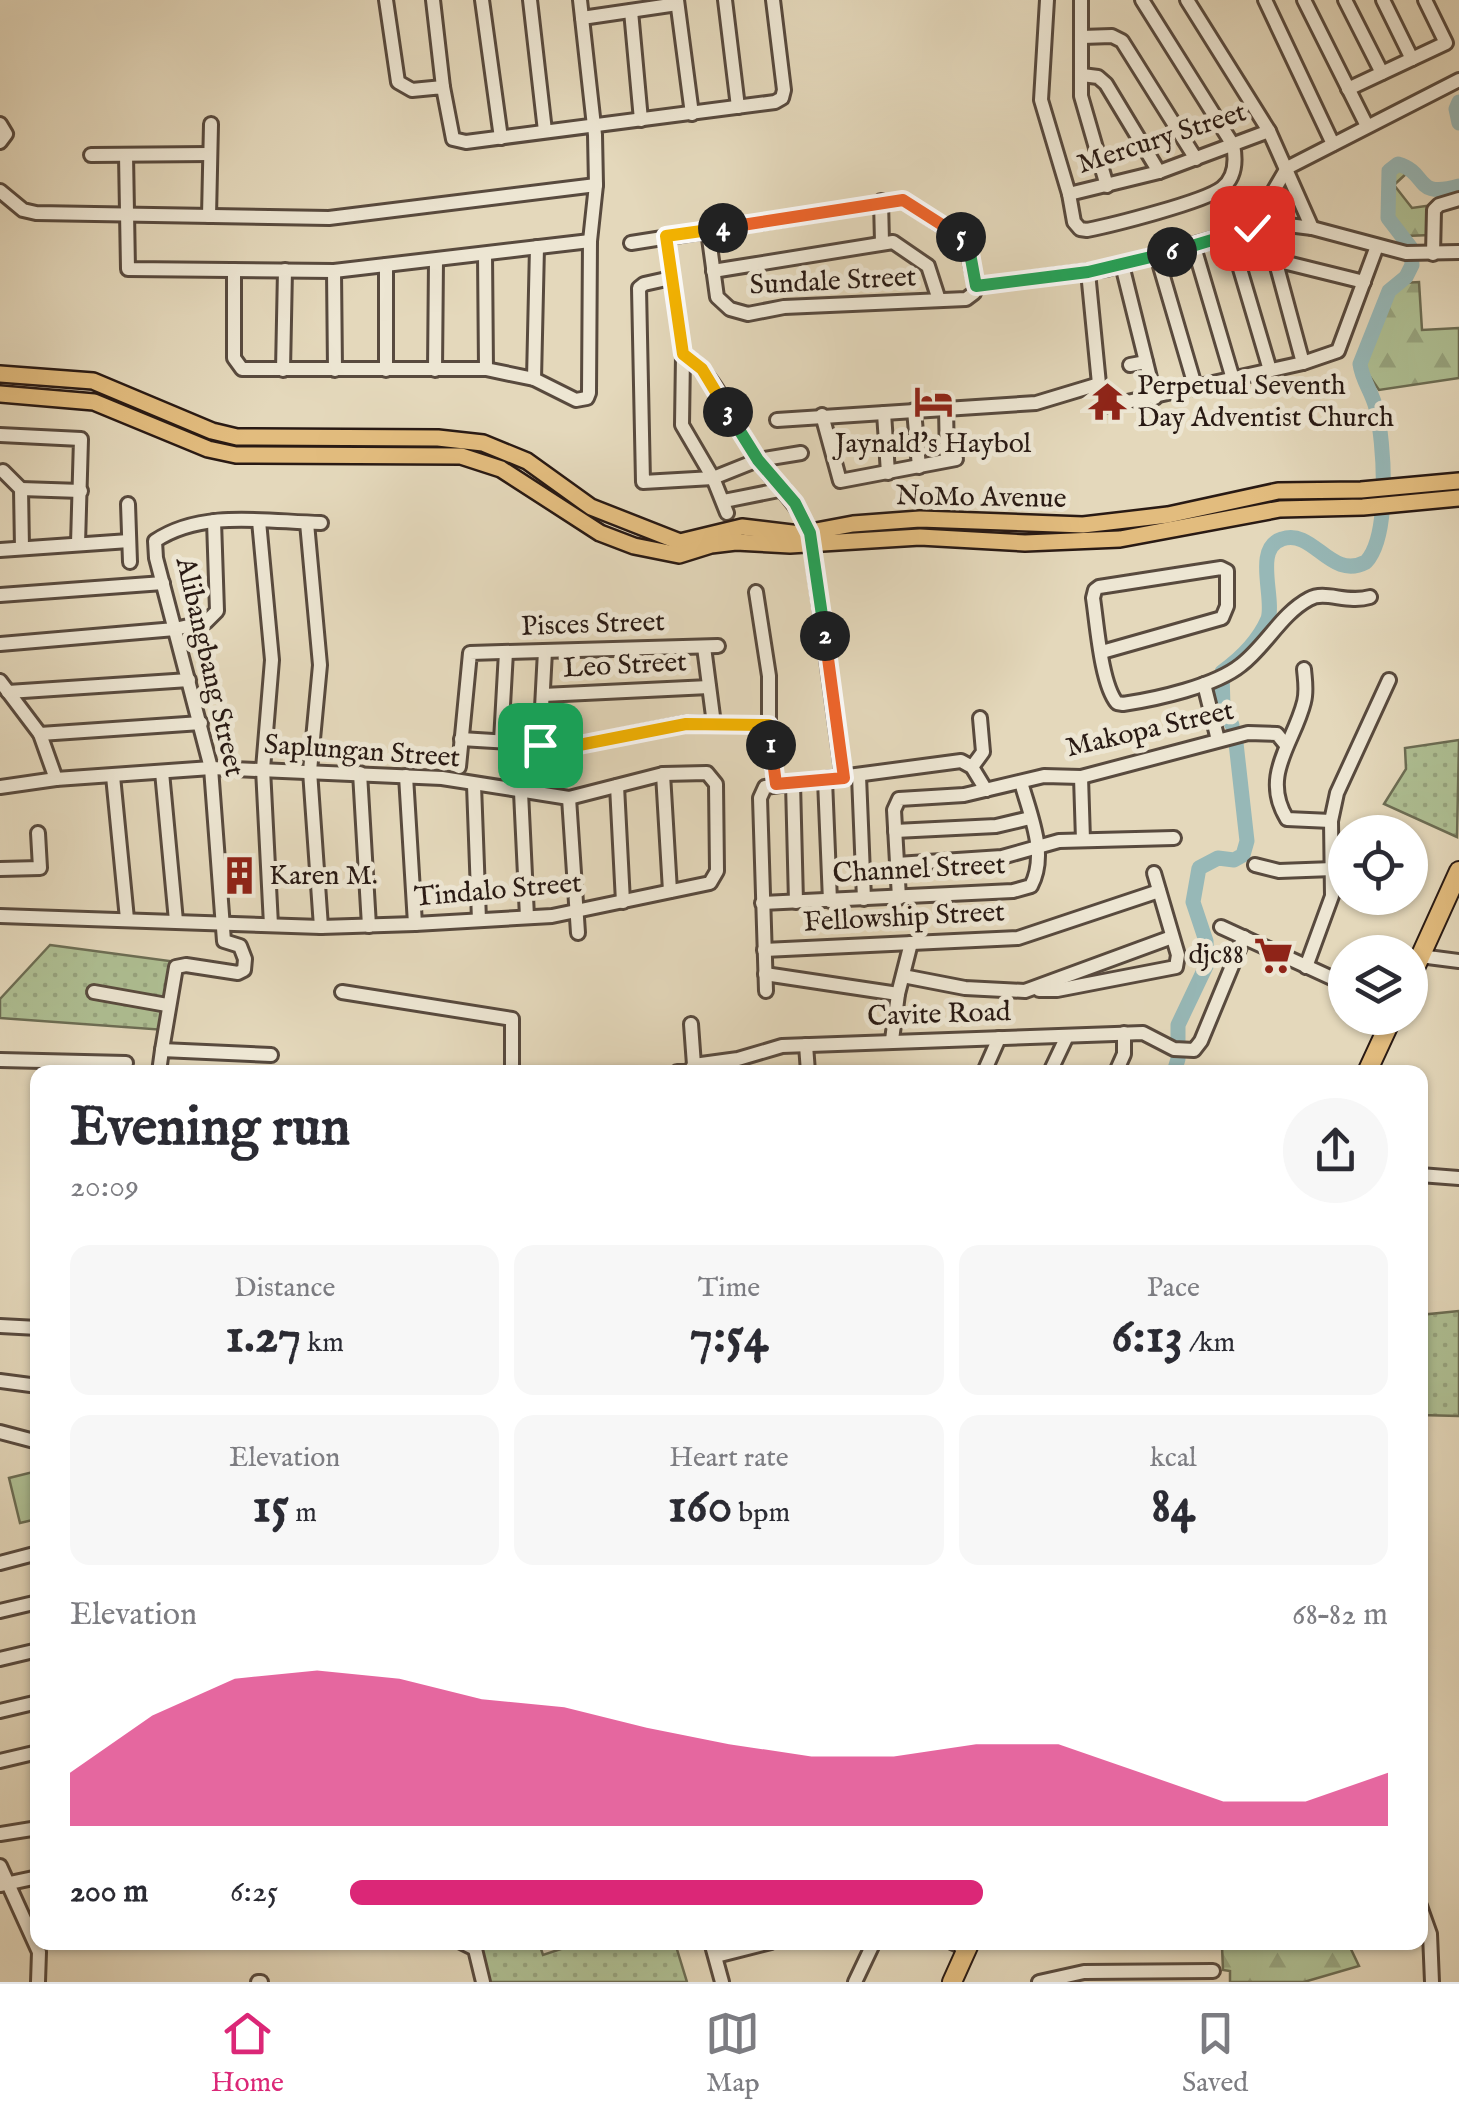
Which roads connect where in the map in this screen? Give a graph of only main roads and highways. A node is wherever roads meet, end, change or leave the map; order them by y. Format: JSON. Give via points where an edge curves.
{"nodes":[{"id":1,"x":0,"y":374,"type":"edge"},
{"id":2,"x":0,"y":394,"type":"edge"},
{"id":3,"x":1459,"y":480,"type":"edge"},
{"id":4,"x":1362,"y":498,"type":"junction"},
{"id":5,"x":1459,"y":498,"type":"edge"},
{"id":6,"x":811,"y":539,"type":"junction"},
{"id":7,"x":1459,"y":871,"type":"edge"},
{"id":8,"x":1428,"y":939,"type":"edge"},
{"id":9,"x":1384,"y":1035,"type":"edge"},
{"id":10,"x":1370,"y":1065,"type":"edge"},
{"id":11,"x":962,"y":1950,"type":"edge"},
{"id":12,"x":952,"y":1982,"type":"edge"}],
"edges":[{"from":1,"to":6,"type":"main road","name":"NoMo Avenue","via":[[93,382],[237,437],[483,443],[526,461],[591,507],[680,542],[742,526]]},
{"from":2,"to":6,"type":"main road","name":"NoMo Avenue","via":[[94,402],[236,455],[479,459],[600,532],[670,554],[727,542]]},
{"from":3,"to":4,"type":"main road","name":"NoMo Avenue"},
{"from":4,"to":5,"type":"main road","name":"NoMo Avenue","via":[[1396,504]]},
{"from":4,"to":6,"type":"main road","name":"NoMo Avenue","via":[[1086,542]]},
{"from":7,"to":8,"type":"highway"},
{"from":9,"to":10,"type":"highway"},
{"from":11,"to":12,"type":"highway"}]}
